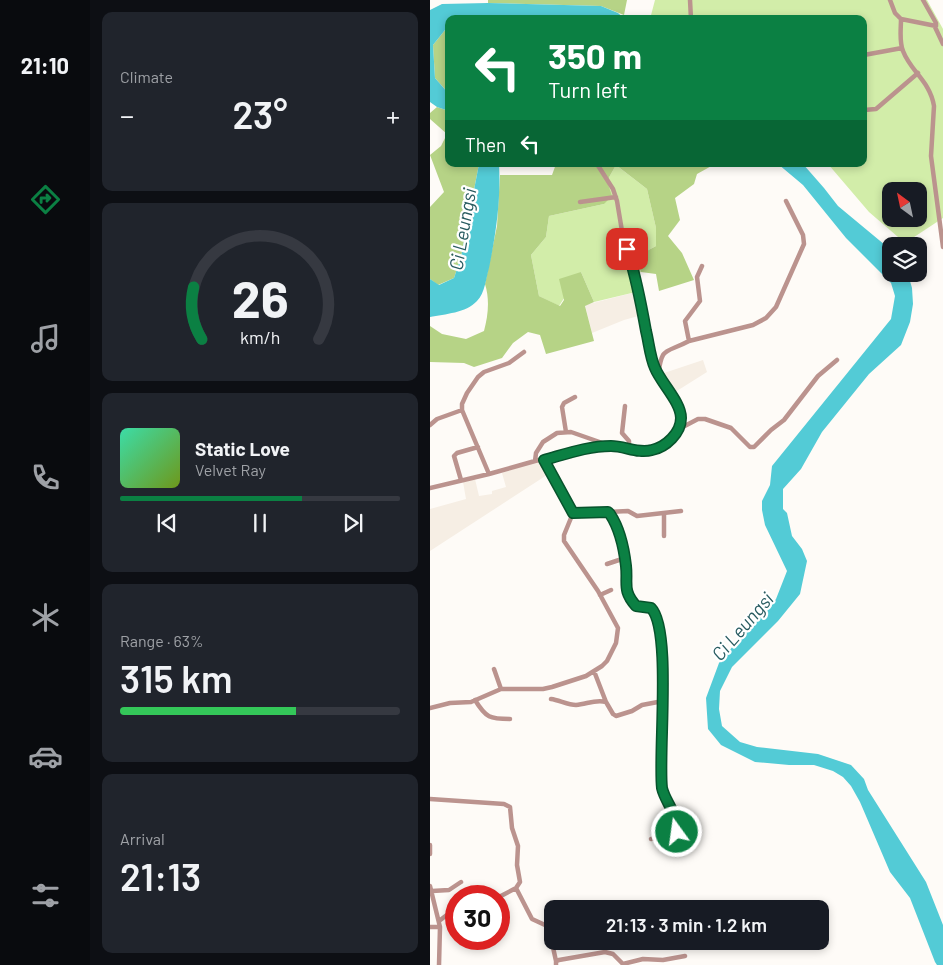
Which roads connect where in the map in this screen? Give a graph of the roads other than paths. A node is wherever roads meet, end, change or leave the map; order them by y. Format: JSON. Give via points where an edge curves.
{"nodes":[{"id":1,"x":690,"y":0,"type":"edge"},
{"id":2,"x":890,"y":0,"type":"edge"},
{"id":3,"x":923,"y":0,"type":"edge"},
{"id":4,"x":691,"y":15,"type":"edge"},
{"id":5,"x":901,"y":19,"type":"junction"},
{"id":6,"x":935,"y":27,"type":"junction"},
{"id":7,"x":943,"y":44,"type":"edge"},
{"id":8,"x":902,"y":48,"type":"junction"},
{"id":9,"x":867,"y":54,"type":"edge"},
{"id":10,"x":918,"y":73,"type":"junction"},
{"id":11,"x":867,"y":110,"type":"edge"},
{"id":12,"x":599,"y":167,"type":"edge"},
{"id":13,"x":616,"y":197,"type":"junction"},
{"id":14,"x":786,"y":201,"type":"dead end"},
{"id":15,"x":580,"y":202,"type":"dead end"},
{"id":16,"x":943,"y":247,"type":"edge"},
{"id":17,"x":702,"y":266,"type":"dead end"},
{"id":18,"x":689,"y":341,"type":"junction"},
{"id":19,"x":524,"y":352,"type":"dead end"},
{"id":20,"x":837,"y":360,"type":"dead end"},
{"id":21,"x":658,"y":376,"type":"junction"},
{"id":22,"x":575,"y":397,"type":"dead end"},
{"id":23,"x":626,"y":406,"type":"dead end"},
{"id":24,"x":462,"y":410,"type":"junction"},
{"id":25,"x":430,"y":425,"type":"edge"},
{"id":26,"x":679,"y":430,"type":"junction"},
{"id":27,"x":566,"y":432,"type":"junction"},
{"id":28,"x":611,"y":446,"type":"junction"},
{"id":29,"x":478,"y":447,"type":"junction"},
{"id":30,"x":629,"y":449,"type":"junction"},
{"id":31,"x":544,"y":460,"type":"junction"},
{"id":32,"x":535,"y":461,"type":"junction"},
{"id":33,"x":489,"y":474,"type":"junction"},
{"id":34,"x":461,"y":480,"type":"junction"},
{"id":35,"x":430,"y":488,"type":"edge"},
{"id":36,"x":682,"y":511,"type":"dead end"},
{"id":37,"x":608,"y":512,"type":"junction"},
{"id":38,"x":573,"y":513,"type":"junction"},
{"id":39,"x":664,"y":513,"type":"junction"},
{"id":40,"x":664,"y":536,"type":"dead end"},
{"id":41,"x":624,"y":558,"type":"junction"},
{"id":42,"x":607,"y":564,"type":"dead end"},
{"id":43,"x":611,"y":590,"type":"dead end"},
{"id":44,"x":600,"y":595,"type":"junction"},
{"id":45,"x":494,"y":669,"type":"dead end"},
{"id":46,"x":594,"y":671,"type":"junction"},
{"id":47,"x":501,"y":689,"type":"junction"},
{"id":48,"x":551,"y":699,"type":"dead end"},
{"id":49,"x":476,"y":700,"type":"junction"},
{"id":50,"x":606,"y":702,"type":"junction"},
{"id":51,"x":663,"y":702,"type":"junction"},
{"id":52,"x":430,"y":708,"type":"edge"},
{"id":53,"x":510,"y":719,"type":"dead end"},
{"id":54,"x":430,"y":799,"type":"edge"},
{"id":55,"x":651,"y":839,"type":"dead end"},
{"id":56,"x":430,"y":845,"type":"edge"},
{"id":57,"x":430,"y":854,"type":"edge"},
{"id":58,"x":461,"y":882,"type":"dead end"},
{"id":59,"x":516,"y":888,"type":"junction"},
{"id":60,"x":431,"y":889,"type":"edge"},
{"id":61,"x":510,"y":891,"type":"edge"},
{"id":62,"x":445,"y":918,"type":"edge"},
{"id":63,"x":439,"y":924,"type":"junction"},
{"id":64,"x":430,"y":927,"type":"edge"},
{"id":65,"x":685,"y":956,"type":"dead end"},
{"id":66,"x":556,"y":963,"type":"edge"},
{"id":67,"x":439,"y":965,"type":"edge"}],
"edges":[{"from":1,"to":4,"type":"street"},
{"from":2,"to":5,"type":"street"},
{"from":3,"to":6,"type":"street"},
{"from":5,"to":6,"type":"street"},
{"from":5,"to":8,"type":"street"},
{"from":6,"to":7,"type":"street"},
{"from":8,"to":9,"type":"street"},
{"from":8,"to":10,"type":"street"},
{"from":10,"to":11,"type":"street","via":[[876,109]]},
{"from":10,"to":16,"type":"street","via":[[930,91],[934,106],[931,156]]},
{"from":12,"to":13,"type":"street"},
{"from":13,"to":15,"type":"street"},
{"from":13,"to":21,"type":"street"},
{"from":14,"to":18,"type":"street","via":[[803,235],[804,244],[776,307],[753,325]]},
{"from":17,"to":18,"type":"street","via":[[697,277],[700,301],[685,320]]},
{"from":18,"to":21,"type":"street","via":[[663,354]]},
{"from":19,"to":24,"type":"street","via":[[509,363],[478,377],[467,393]]},
{"from":20,"to":26,"type":"street","via":[[820,374],[784,420],[754,447],[750,447],[731,428],[705,419],[698,419]]},
{"from":21,"to":26,"type":"street","via":[[680,411]]},
{"from":22,"to":27,"type":"street","via":[[562,407]]},
{"from":23,"to":30,"type":"street","via":[[622,431],[629,442]]},
{"from":24,"to":25,"type":"street"},
{"from":24,"to":29,"type":"street"},
{"from":26,"to":30,"type":"street","via":[[659,448],[645,451]]},
{"from":27,"to":28,"type":"street"},
{"from":27,"to":32,"type":"street","via":[[546,439],[536,453]]},
{"from":28,"to":30,"type":"street"},
{"from":28,"to":31,"type":"street"},
{"from":29,"to":33,"type":"street"},
{"from":29,"to":34,"type":"street","via":[[457,452],[454,456]]},
{"from":31,"to":32,"type":"street"},
{"from":31,"to":38,"type":"street"},
{"from":32,"to":33,"type":"street"},
{"from":33,"to":34,"type":"street"},
{"from":34,"to":35,"type":"street"},
{"from":36,"to":39,"type":"street"},
{"from":37,"to":38,"type":"street"},
{"from":37,"to":39,"type":"street","via":[[628,512],[637,516]]},
{"from":37,"to":41,"type":"street","via":[[621,540]]},
{"from":38,"to":44,"type":"street","via":[[564,539]]},
{"from":39,"to":40,"type":"street"},
{"from":41,"to":42,"type":"street"},
{"from":41,"to":51,"type":"street","via":[[627,591],[636,606],[652,610],[657,620]]},
{"from":43,"to":44,"type":"street"},
{"from":44,"to":46,"type":"street","via":[[618,632],[611,656]]},
{"from":45,"to":47,"type":"street"},
{"from":46,"to":47,"type":"street","via":[[577,680],[543,689]]},
{"from":46,"to":50,"type":"street"},
{"from":47,"to":49,"type":"street"},
{"from":48,"to":50,"type":"street","via":[[577,705],[598,700]]},
{"from":49,"to":52,"type":"street"},
{"from":49,"to":53,"type":"street","via":[[489,717]]},
{"from":50,"to":51,"type":"street","via":[[616,716],[638,706]]},
{"from":51,"to":55,"type":"street","via":[[662,790],[679,835]]},
{"from":54,"to":59,"type":"street","via":[[509,806],[518,846],[520,882]]},
{"from":56,"to":57,"type":"street"},
{"from":58,"to":60,"type":"street","via":[[449,890]]},
{"from":59,"to":61,"type":"street"},
{"from":59,"to":66,"type":"street","via":[[532,919],[549,929]]},
{"from":60,"to":63,"type":"street"},
{"from":62,"to":63,"type":"street"},
{"from":63,"to":64,"type":"street"},
{"from":63,"to":67,"type":"street"},
{"from":65,"to":66,"type":"street","via":[[623,964],[613,954],[605,952],[580,955]]}]}
